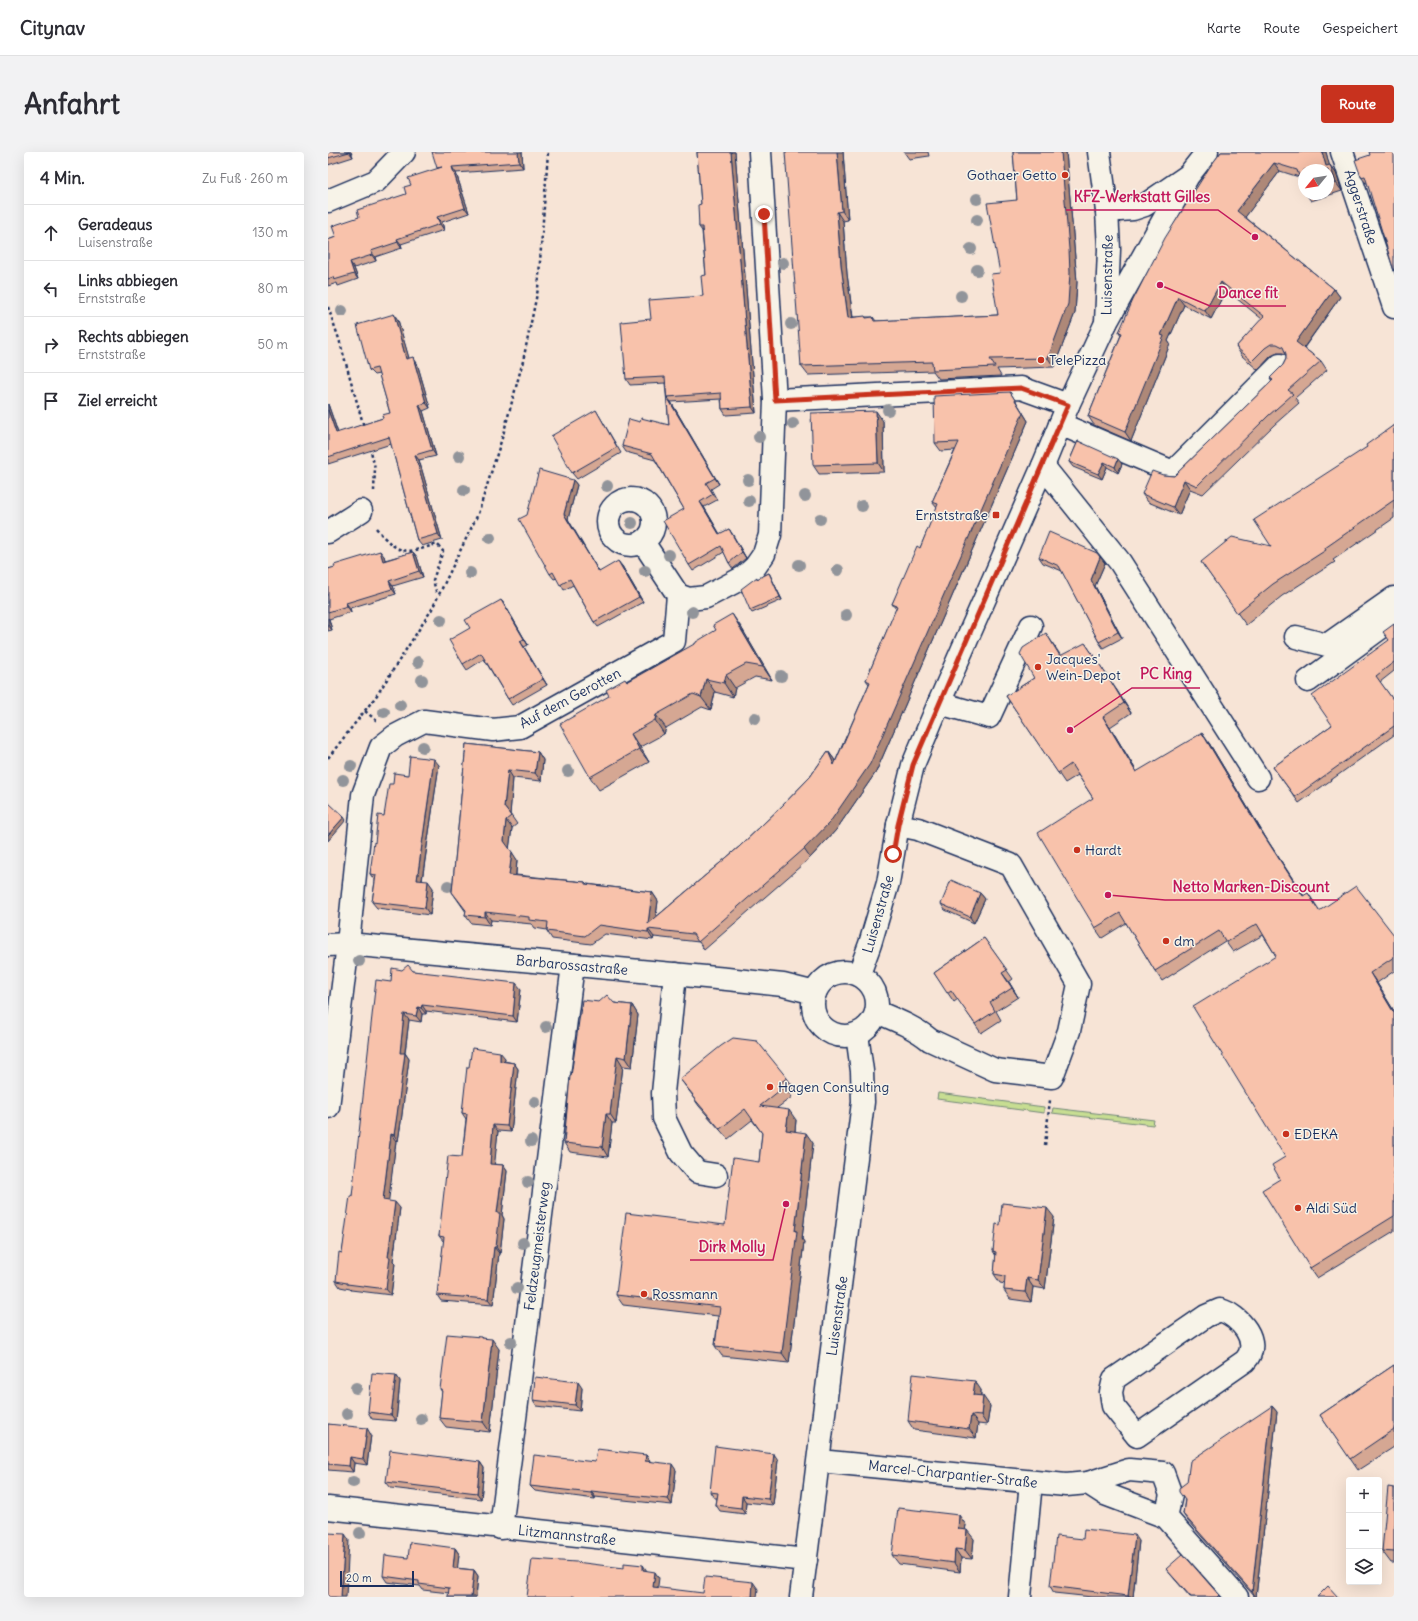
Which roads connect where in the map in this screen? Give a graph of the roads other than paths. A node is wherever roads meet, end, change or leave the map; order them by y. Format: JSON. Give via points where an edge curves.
{"nodes":[{"id":1,"x":404,"y":152,"type":"edge"},
{"id":2,"x":760,"y":152,"type":"edge"},
{"id":3,"x":1099,"y":152,"type":"edge"},
{"id":4,"x":1207,"y":152,"type":"edge"},
{"id":5,"x":1342,"y":152,"type":"edge"},
{"id":6,"x":1188,"y":176,"type":"junction"},
{"id":7,"x":328,"y":201,"type":"edge"},
{"id":8,"x":1106,"y":212,"type":"junction"},
{"id":9,"x":1394,"y":307,"type":"edge"},
{"id":10,"x":1106,"y":323,"type":"junction"},
{"id":11,"x":1280,"y":365,"type":"dead end"},
{"id":12,"x":775,"y":400,"type":"junction"},
{"id":13,"x":1064,"y":415,"type":"junction"},
{"id":14,"x":1043,"y":466,"type":"junction"},
{"id":15,"x":361,"y":511,"type":"road end"},
{"id":16,"x":328,"y":532,"type":"edge"},
{"id":17,"x":644,"y":542,"type":"dead end"},
{"id":18,"x":678,"y":596,"type":"junction"},
{"id":19,"x":1394,"y":598,"type":"edge"},
{"id":20,"x":1394,"y":618,"type":"edge"},
{"id":21,"x":1031,"y":626,"type":"dead end"},
{"id":22,"x":1296,"y":637,"type":"dead end"},
{"id":23,"x":1308,"y":681,"type":"dead end"},
{"id":24,"x":939,"y":703,"type":"junction"},
{"id":25,"x":1258,"y":778,"type":"dead end"},
{"id":26,"x":898,"y":825,"type":"junction"},
{"id":27,"x":338,"y":944,"type":"edge"},
{"id":28,"x":573,"y":965,"type":"junction"},
{"id":29,"x":675,"y":974,"type":"junction"},
{"id":30,"x":858,"y":974,"type":"junction"},
{"id":31,"x":815,"y":993,"type":"junction"},
{"id":32,"x":877,"y":1012,"type":"junction"},
{"id":33,"x":857,"y":1034,"type":"junction"},
{"id":34,"x":328,"y":1107,"type":"edge"},
{"id":35,"x":716,"y":1176,"type":"dead end"},
{"id":36,"x":1245,"y":1361,"type":"joint"},
{"id":37,"x":819,"y":1461,"type":"junction"},
{"id":38,"x":1031,"y":1482,"type":"junction"},
{"id":39,"x":1088,"y":1483,"type":"junction"},
{"id":40,"x":328,"y":1508,"type":"edge"},
{"id":41,"x":1166,"y":1517,"type":"junction"},
{"id":42,"x":501,"y":1528,"type":"junction"},
{"id":43,"x":806,"y":1560,"type":"junction"},
{"id":44,"x":801,"y":1597,"type":"edge"},
{"id":45,"x":1020,"y":1597,"type":"edge"},
{"id":46,"x":1237,"y":1597,"type":"edge"}],
"edges":[{"from":1,"to":7,"type":"street","via":[[376,181]]},
{"from":2,"to":12,"type":"street"},
{"from":3,"to":8,"type":"street","name":"Luisenstraße"},
{"from":4,"to":6,"type":"street"},
{"from":5,"to":9,"type":"street","name":"Aggerstraße"},
{"from":6,"to":8,"type":"street","via":[[1133,209]]},
{"from":6,"to":10,"type":"street"},
{"from":8,"to":10,"type":"street","name":"Luisenstraße","via":[[1109,259]]},
{"from":10,"to":13,"type":"street","name":"Luisenstraße"},
{"from":11,"to":13,"type":"street","via":[[1173,472]]},
{"from":12,"to":13,"type":"street","via":[[1021,388]]},
{"from":12,"to":18,"type":"street","via":[[772,518],[764,554],[744,577],[706,597],[689,599]]},
{"from":13,"to":14,"type":"street","name":"Luisenstraße"},
{"from":14,"to":24,"type":"street","name":"Luisenstraße"},
{"from":14,"to":25,"type":"street","via":[[1120,562]]},
{"from":15,"to":16,"type":"street"},
{"from":17,"to":18,"type":"street"},
{"from":18,"to":27,"type":"street","name":"Auf dem Gerotten","via":[[674,641],[520,727],[493,730],[424,722],[395,736],[381,747],[363,795]]},
{"from":19,"to":22,"type":"street","via":[[1327,645]]},
{"from":20,"to":23,"type":"street"},
{"from":21,"to":24,"type":"street","via":[[989,717]]},
{"from":24,"to":26,"type":"street","name":"Luisenstraße","via":[[913,765]]},
{"from":26,"to":30,"type":"street","name":"Luisenstraße","via":[[888,883],[870,944]]},
{"from":26,"to":32,"type":"street","via":[[918,829],[1011,865],[1079,984],[1069,1031],[1052,1076],[995,1070]]},
{"from":27,"to":28,"type":"street","name":"Barbarossastraße"},
{"from":27,"to":34,"type":"street"},
{"from":28,"to":29,"type":"street","name":"Barbarossastraße"},
{"from":28,"to":42,"type":"street","name":"Feldzeugmeisterweg"},
{"from":29,"to":31,"type":"street","name":"Barbarossastraße","via":[[783,985]]},
{"from":29,"to":35,"type":"street","via":[[662,1093],[664,1118],[681,1153],[689,1163],[698,1172]]},
{"from":30,"to":31,"type":"street","via":[[848,971],[828,976]]},
{"from":30,"to":32,"type":"street","via":[[872,986],[877,999]]},
{"from":31,"to":33,"type":"street","via":[[814,1014],[819,1023],[836,1035]]},
{"from":32,"to":33,"type":"street","via":[[866,1029]]},
{"from":33,"to":37,"type":"street","name":"Luisenstraße","via":[[863,1102]]},
{"from":36,"to":36,"type":"street","via":[[1137,1436],[1113,1406],[1111,1392],[1114,1379],[1206,1316],[1220,1310],[1228,1312],[1241,1322],[1249,1334],[1252,1344]]},
{"from":37,"to":38,"type":"street","name":"Marcel-Charpantier-Straße"},
{"from":37,"to":43,"type":"street","name":"Luisenstraße"},
{"from":38,"to":39,"type":"street","name":"Marcel-Charpantier-Straße","via":[[1066,1485]]},
{"from":38,"to":45,"type":"street"},
{"from":39,"to":41,"type":"street","via":[[1105,1494]]},
{"from":39,"to":41,"type":"street","name":"Marcel-Charpantier-Straße","via":[[1129,1470],[1163,1473],[1170,1495]]},
{"from":40,"to":42,"type":"street","name":"Litzmannstraße"},
{"from":41,"to":46,"type":"street"},
{"from":42,"to":43,"type":"street","name":"Litzmannstraße"},
{"from":43,"to":44,"type":"street","name":"Luisenstraße"}]}
